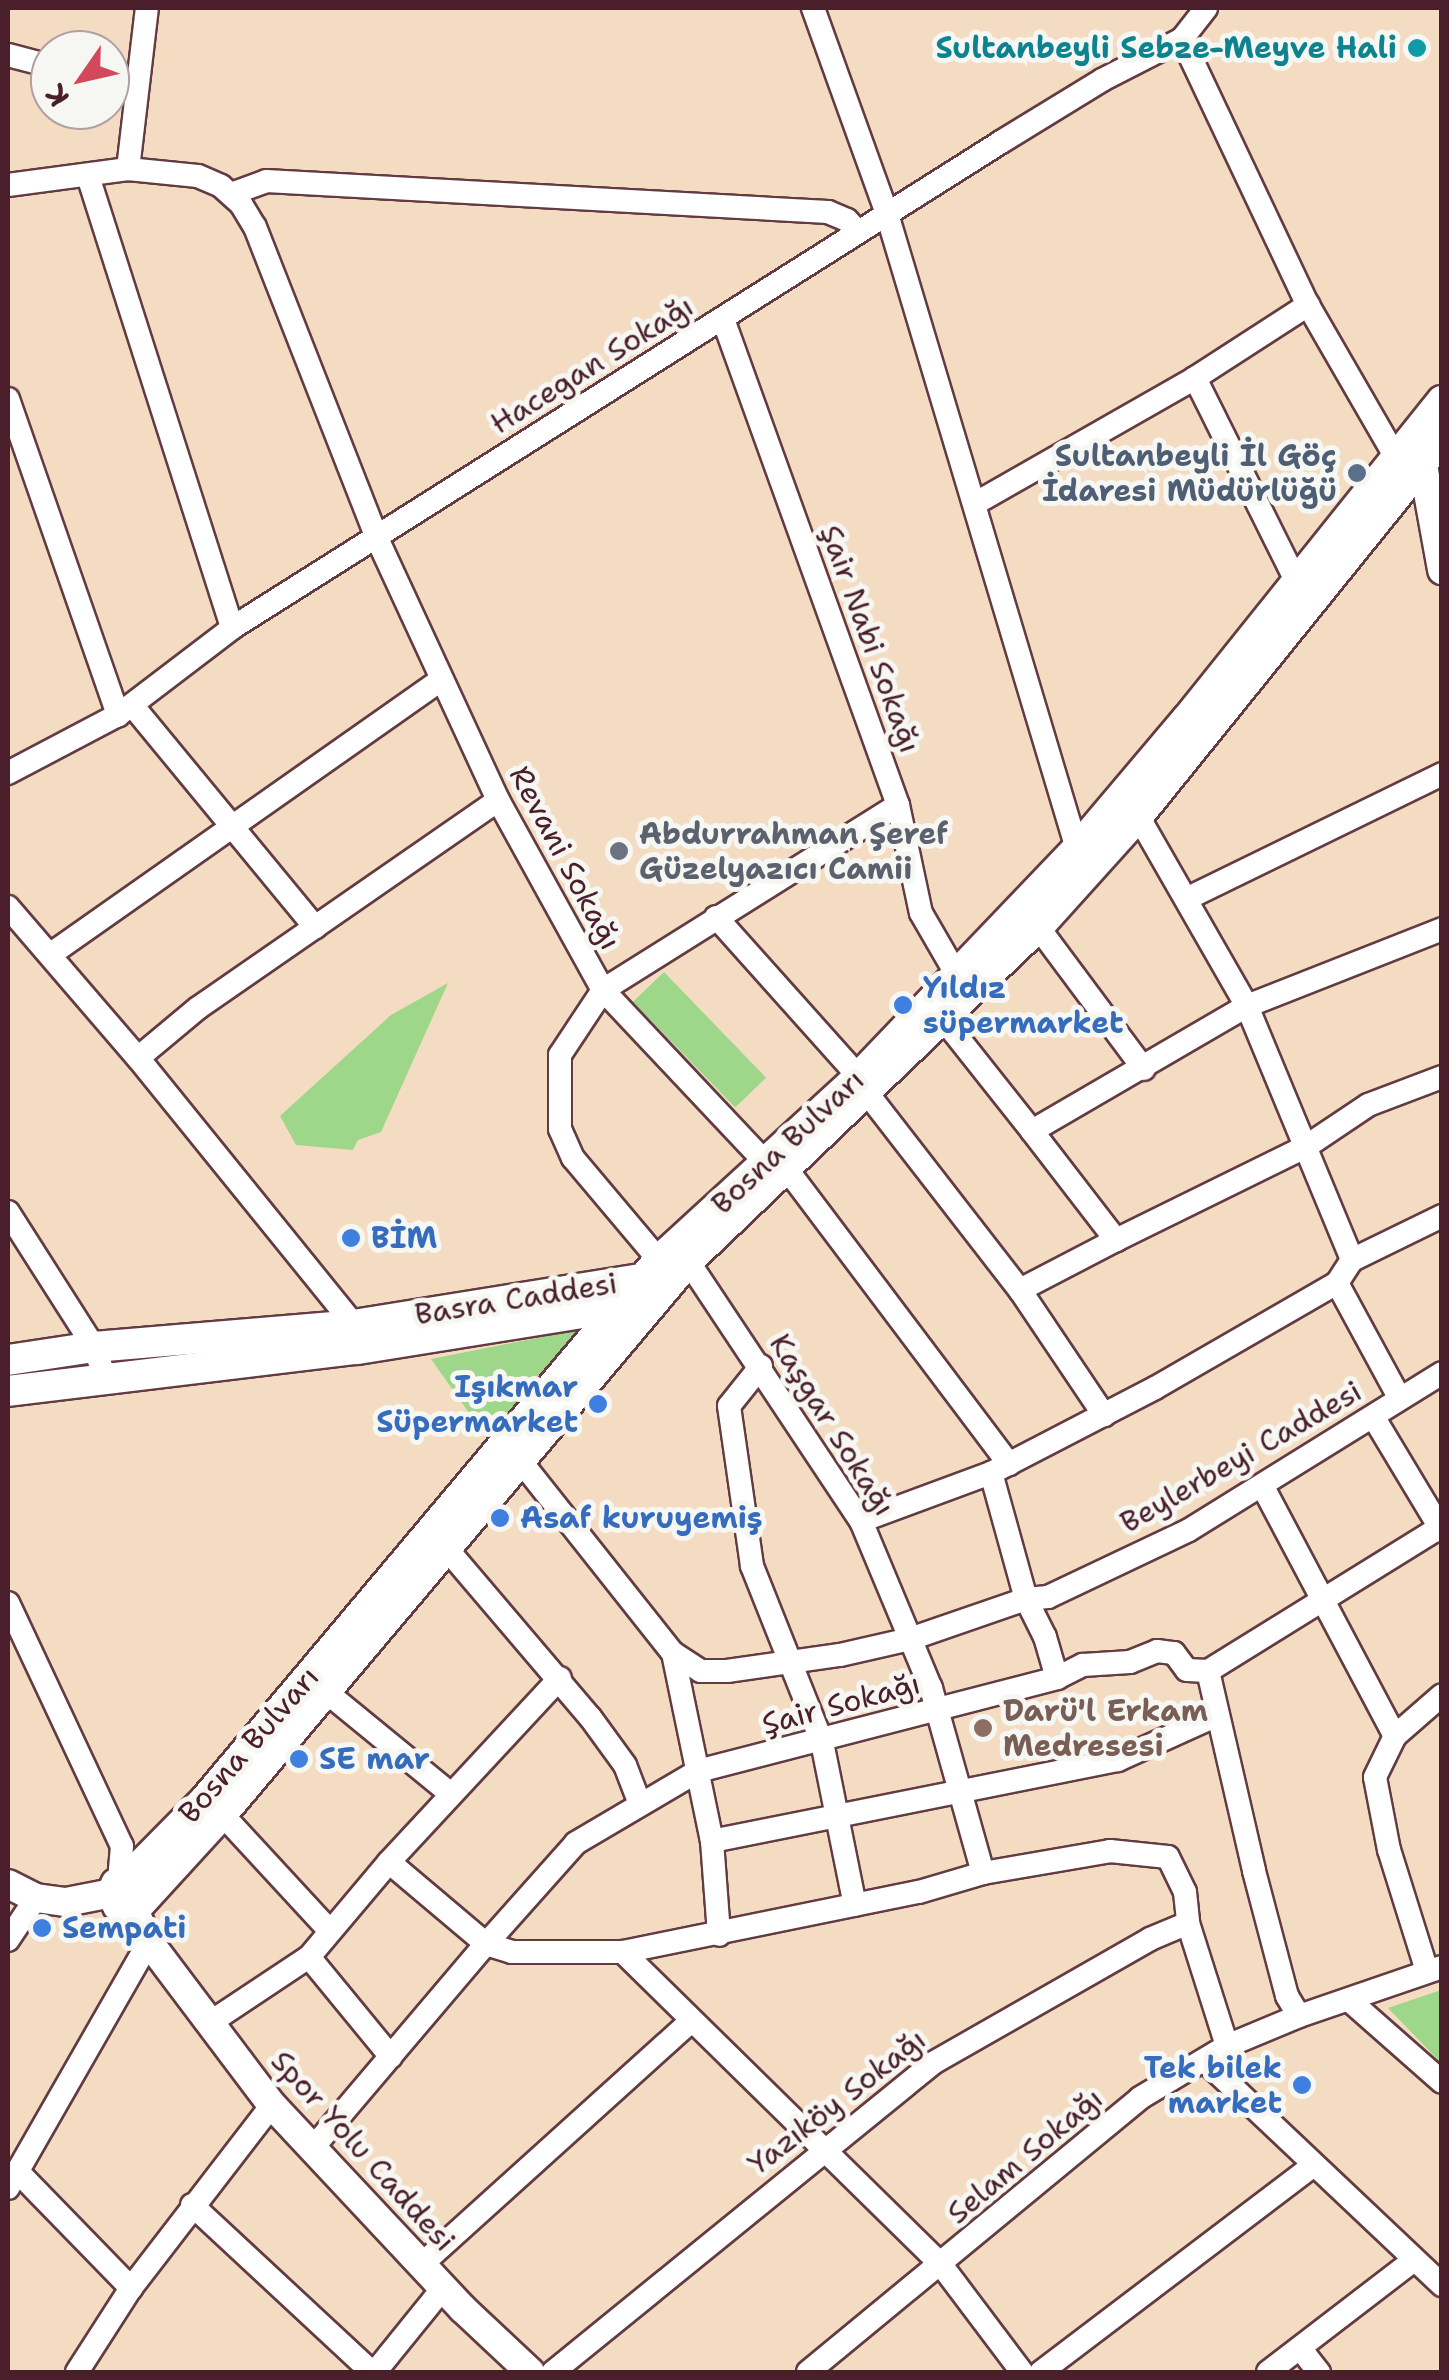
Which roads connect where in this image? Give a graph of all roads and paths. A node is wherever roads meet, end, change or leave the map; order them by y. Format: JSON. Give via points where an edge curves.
{"nodes":[{"id":1,"x":147,"y":8,"type":"edge"},
{"id":2,"x":813,"y":8,"type":"edge"},
{"id":3,"x":1206,"y":8,"type":"edge"},
{"id":4,"x":1182,"y":39,"type":"junction"},
{"id":5,"x":130,"y":86,"type":"edge"},
{"id":6,"x":136,"y":88,"type":"junction"},
{"id":7,"x":128,"y":169,"type":"junction"},
{"id":8,"x":88,"y":176,"type":"junction"},
{"id":9,"x":8,"y":185,"type":"edge"},
{"id":10,"x":232,"y":194,"type":"junction"},
{"id":11,"x":887,"y":214,"type":"junction"},
{"id":12,"x":858,"y":232,"type":"junction"},
{"id":13,"x":1308,"y":305,"type":"junction"},
{"id":14,"x":723,"y":319,"type":"junction"},
{"id":15,"x":1195,"y":378,"type":"junction"},
{"id":16,"x":8,"y":399,"type":"edge"},
{"id":17,"x":1442,"y":401,"type":"edge"},
{"id":18,"x":1442,"y":439,"type":"edge"},
{"id":19,"x":1410,"y":462,"type":"junction"},
{"id":20,"x":976,"y":503,"type":"junction"},
{"id":21,"x":376,"y":536,"type":"junction"},
{"id":22,"x":1442,"y":570,"type":"edge"},
{"id":23,"x":1297,"y":583,"type":"junction"},
{"id":24,"x":232,"y":628,"type":"junction"},
{"id":25,"x":440,"y":681,"type":"junction"},
{"id":26,"x":125,"y":710,"type":"junction"},
{"id":27,"x":8,"y":773,"type":"edge"},
{"id":28,"x":1442,"y":774,"type":"edge"},
{"id":29,"x":498,"y":800,"type":"junction"},
{"id":30,"x":898,"y":805,"type":"junction"},
{"id":31,"x":1138,"y":816,"type":"junction"},
{"id":32,"x":235,"y":826,"type":"junction"},
{"id":33,"x":1077,"y":849,"type":"junction"},
{"id":34,"x":1188,"y":898,"type":"junction"},
{"id":35,"x":8,"y":907,"type":"edge"},
{"id":36,"x":716,"y":917,"type":"junction"},
{"id":37,"x":1038,"y":926,"type":"junction"},
{"id":38,"x":315,"y":927,"type":"junction"},
{"id":39,"x":1442,"y":930,"type":"edge"},
{"id":40,"x":51,"y":954,"type":"junction"},
{"id":41,"x":958,"y":977,"type":"junction"},
{"id":42,"x":603,"y":990,"type":"junction"},
{"id":43,"x":1247,"y":1006,"type":"junction"},
{"id":44,"x":944,"y":1020,"type":"junction"},
{"id":45,"x":138,"y":1058,"type":"junction"},
{"id":46,"x":1144,"y":1069,"type":"junction"},
{"id":47,"x":1442,"y":1076,"type":"edge"},
{"id":48,"x":863,"y":1085,"type":"junction"},
{"id":49,"x":1032,"y":1131,"type":"junction"},
{"id":50,"x":1307,"y":1146,"type":"junction"},
{"id":51,"x":776,"y":1166,"type":"junction"},
{"id":52,"x":8,"y":1212,"type":"edge"},
{"id":53,"x":1442,"y":1216,"type":"edge"},
{"id":54,"x":1116,"y":1240,"type":"junction"},
{"id":55,"x":1352,"y":1260,"type":"junction"},
{"id":56,"x":654,"y":1282,"type":"junction"},
{"id":57,"x":1337,"y":1283,"type":"junction"},
{"id":58,"x":1020,"y":1290,"type":"junction"},
{"id":59,"x":356,"y":1337,"type":"junction"},
{"id":60,"x":94,"y":1347,"type":"junction"},
{"id":61,"x":8,"y":1360,"type":"edge"},
{"id":62,"x":761,"y":1366,"type":"junction"},
{"id":63,"x":1442,"y":1374,"type":"edge"},
{"id":64,"x":105,"y":1377,"type":"junction"},
{"id":65,"x":8,"y":1391,"type":"edge"},
{"id":66,"x":1399,"y":1397,"type":"junction"},
{"id":67,"x":1104,"y":1415,"type":"junction"},
{"id":68,"x":1374,"y":1418,"type":"junction"},
{"id":69,"x":519,"y":1460,"type":"junction"},
{"id":70,"x":1000,"y":1469,"type":"junction"},
{"id":71,"x":1263,"y":1487,"type":"junction"},
{"id":72,"x":862,"y":1521,"type":"junction"},
{"id":73,"x":1441,"y":1528,"type":"edge"},
{"id":74,"x":446,"y":1548,"type":"junction"},
{"id":75,"x":1026,"y":1598,"type":"junction"},
{"id":76,"x":1326,"y":1602,"type":"junction"},
{"id":77,"x":8,"y":1604,"type":"edge"},
{"id":78,"x":13,"y":1634,"type":"edge"},
{"id":79,"x":910,"y":1639,"type":"junction"},
{"id":80,"x":673,"y":1653,"type":"junction"},
{"id":81,"x":793,"y":1660,"type":"junction"},
{"id":82,"x":1208,"y":1671,"type":"junction"},
{"id":83,"x":560,"y":1678,"type":"junction"},
{"id":84,"x":1058,"y":1678,"type":"junction"},
{"id":85,"x":325,"y":1691,"type":"junction"},
{"id":86,"x":1442,"y":1695,"type":"edge"},
{"id":87,"x":937,"y":1710,"type":"junction"},
{"id":88,"x":1218,"y":1715,"type":"junction"},
{"id":89,"x":1395,"y":1736,"type":"junction"},
{"id":90,"x":822,"y":1742,"type":"junction"},
{"id":91,"x":698,"y":1771,"type":"junction"},
{"id":92,"x":963,"y":1789,"type":"junction"},
{"id":93,"x":451,"y":1794,"type":"junction"},
{"id":94,"x":639,"y":1802,"type":"junction"},
{"id":95,"x":222,"y":1814,"type":"junction"},
{"id":96,"x":836,"y":1818,"type":"junction"},
{"id":97,"x":712,"y":1842,"type":"junction"},
{"id":98,"x":389,"y":1862,"type":"junction"},
{"id":99,"x":984,"y":1872,"type":"junction"},
{"id":100,"x":8,"y":1884,"type":"edge"},
{"id":101,"x":127,"y":1891,"type":"junction"},
{"id":102,"x":36,"y":1898,"type":"junction"},
{"id":103,"x":856,"y":1905,"type":"junction"},
{"id":104,"x":1188,"y":1923,"type":"junction"},
{"id":105,"x":329,"y":1930,"type":"junction"},
{"id":106,"x":718,"y":1934,"type":"junction"},
{"id":107,"x":8,"y":1940,"type":"edge"},
{"id":108,"x":149,"y":1942,"type":"junction"},
{"id":109,"x":486,"y":1944,"type":"junction"},
{"id":110,"x":623,"y":1952,"type":"junction"},
{"id":111,"x":309,"y":1957,"type":"junction"},
{"id":112,"x":1434,"y":1969,"type":"edge"},
{"id":113,"x":1350,"y":2000,"type":"junction"},
{"id":114,"x":1300,"y":2016,"type":"junction"},
{"id":115,"x":692,"y":2020,"type":"junction"},
{"id":116,"x":210,"y":2022,"type":"junction"},
{"id":117,"x":1227,"y":2046,"type":"junction"},
{"id":118,"x":391,"y":2057,"type":"junction"},
{"id":119,"x":1205,"y":2060,"type":"junction"},
{"id":120,"x":1442,"y":2082,"type":"edge"},
{"id":121,"x":272,"y":2106,"type":"junction"},
{"id":122,"x":824,"y":2148,"type":"junction"},
{"id":123,"x":310,"y":2150,"type":"junction"},
{"id":124,"x":1312,"y":2166,"type":"junction"},
{"id":125,"x":13,"y":2181,"type":"edge"},
{"id":126,"x":192,"y":2205,"type":"junction"},
{"id":127,"x":1414,"y":2260,"type":"junction"},
{"id":128,"x":421,"y":2265,"type":"junction"},
{"id":129,"x":942,"y":2266,"type":"junction"},
{"id":130,"x":1442,"y":2285,"type":"edge"},
{"id":131,"x":131,"y":2288,"type":"junction"},
{"id":132,"x":443,"y":2288,"type":"junction"},
{"id":133,"x":1300,"y":2348,"type":"junction"},
{"id":134,"x":77,"y":2372,"type":"edge"},
{"id":135,"x":374,"y":2372,"type":"edge"},
{"id":136,"x":530,"y":2372,"type":"edge"},
{"id":137,"x":552,"y":2372,"type":"edge"},
{"id":138,"x":808,"y":2372,"type":"edge"},
{"id":139,"x":1022,"y":2372,"type":"edge"},
{"id":140,"x":1041,"y":2372,"type":"edge"},
{"id":141,"x":1268,"y":2372,"type":"edge"},
{"id":142,"x":1318,"y":2372,"type":"edge"}],
"edges":[{"from":1,"to":6,"type":"street"},
{"from":2,"to":11,"type":"street"},
{"from":3,"to":4,"type":"street","name":"Hacegan Sokağı"},
{"from":4,"to":11,"type":"street","name":"Hacegan Sokağı","via":[[1102,80]]},
{"from":4,"to":13,"type":"street"},
{"from":5,"to":6,"type":"street"},
{"from":6,"to":7,"type":"street"},
{"from":7,"to":8,"type":"street"},
{"from":7,"to":10,"type":"street","via":[[198,176]]},
{"from":8,"to":9,"type":"street"},
{"from":8,"to":24,"type":"street"},
{"from":10,"to":12,"type":"street","via":[[266,180],[809,211],[838,215]]},
{"from":10,"to":21,"type":"street","name":"Revani Sokağı","via":[[255,227]]},
{"from":11,"to":12,"type":"street","name":"Hacegan Sokağı"},
{"from":11,"to":20,"type":"street"},
{"from":12,"to":14,"type":"street","name":"Hacegan Sokağı"},
{"from":13,"to":15,"type":"street"},
{"from":13,"to":19,"type":"street"},
{"from":14,"to":21,"type":"street","name":"Hacegan Sokağı"},
{"from":14,"to":30,"type":"street","name":"Şair Nabi Sokağı"},
{"from":15,"to":20,"type":"street"},
{"from":15,"to":23,"type":"street"},
{"from":16,"to":26,"type":"street"},
{"from":17,"to":19,"type":"main road","name":"Bosna Bulvarı"},
{"from":18,"to":19,"type":"main road","name":"Bosna Bulvarı"},
{"from":19,"to":22,"type":"street"},
{"from":19,"to":23,"type":"main road","name":"Bosna Bulvarı"},
{"from":19,"to":31,"type":"main road","name":"Bosna Bulvarı"},
{"from":20,"to":33,"type":"street"},
{"from":21,"to":24,"type":"street","name":"Hacegan Sokağı"},
{"from":21,"to":25,"type":"street","name":"Revani Sokağı"},
{"from":23,"to":33,"type":"main road","name":"Bosna Bulvarı"},
{"from":24,"to":26,"type":"street","name":"Hacegan Sokağı"},
{"from":25,"to":29,"type":"street","name":"Revani Sokağı"},
{"from":25,"to":32,"type":"street"},
{"from":26,"to":27,"type":"street","name":"Hacegan Sokağı"},
{"from":26,"to":32,"type":"street"},
{"from":28,"to":34,"type":"street"},
{"from":29,"to":38,"type":"street"},
{"from":29,"to":42,"type":"street","name":"Revani Sokağı"},
{"from":30,"to":36,"type":"street"},
{"from":30,"to":41,"type":"street","name":"Şair Nabi Sokağı","via":[[921,913]]},
{"from":31,"to":34,"type":"street"},
{"from":31,"to":37,"type":"main road","name":"Bosna Bulvarı"},
{"from":32,"to":38,"type":"street"},
{"from":32,"to":40,"type":"street"},
{"from":33,"to":41,"type":"main road","name":"Bosna Bulvarı"},
{"from":34,"to":43,"type":"street"},
{"from":35,"to":40,"type":"street"},
{"from":36,"to":42,"type":"street"},
{"from":36,"to":48,"type":"street"},
{"from":37,"to":44,"type":"main road","name":"Bosna Bulvarı"},
{"from":37,"to":46,"type":"street"},
{"from":38,"to":45,"type":"street"},
{"from":39,"to":43,"type":"street"},
{"from":40,"to":45,"type":"street"},
{"from":41,"to":48,"type":"main road","name":"Bosna Bulvarı"},
{"from":42,"to":51,"type":"street","name":"Revani Sokağı"},
{"from":42,"to":56,"type":"street","name":"Kaşgar Sokağı","via":[[560,1055],[560,1129]]},
{"from":43,"to":46,"type":"street"},
{"from":43,"to":50,"type":"street"},
{"from":44,"to":48,"type":"main road","name":"Bosna Bulvarı"},
{"from":44,"to":49,"type":"street"},
{"from":45,"to":59,"type":"street"},
{"from":46,"to":49,"type":"street"},
{"from":47,"to":50,"type":"street","via":[[1368,1106]]},
{"from":48,"to":51,"type":"main road","name":"Bosna Bulvarı"},
{"from":48,"to":58,"type":"street"},
{"from":49,"to":54,"type":"street"},
{"from":50,"to":54,"type":"street"},
{"from":50,"to":55,"type":"street"},
{"from":51,"to":56,"type":"main road","name":"Bosna Bulvarı"},
{"from":51,"to":70,"type":"street","name":"Revani Sokağı"},
{"from":52,"to":60,"type":"street"},
{"from":53,"to":55,"type":"street"},
{"from":54,"to":58,"type":"street"},
{"from":55,"to":57,"type":"street"},
{"from":56,"to":59,"type":"main road","name":"Basra Caddesi"},
{"from":56,"to":62,"type":"street","name":"Kaşgar Sokağı"},
{"from":56,"to":69,"type":"main road","name":"Bosna Bulvarı"},
{"from":56,"to":101,"type":"main road","name":"Bosna Bulvarı"},
{"from":57,"to":66,"type":"street"},
{"from":57,"to":67,"type":"street"},
{"from":58,"to":67,"type":"street"},
{"from":59,"to":60,"type":"main road","name":"Basra Caddesi"},
{"from":59,"to":64,"type":"main road","name":"Basra Caddesi"},
{"from":60,"to":61,"type":"main road","name":"Basra Caddesi"},
{"from":60,"to":64,"type":"street"},
{"from":62,"to":72,"type":"street","name":"Kaşgar Sokağı"},
{"from":62,"to":81,"type":"street","via":[[729,1406],[752,1566]]},
{"from":63,"to":66,"type":"street","name":"Beylerbeyi Caddesi"},
{"from":64,"to":65,"type":"main road","name":"Basra Caddesi"},
{"from":66,"to":68,"type":"street","name":"Beylerbeyi Caddesi"},
{"from":67,"to":70,"type":"street"},
{"from":68,"to":71,"type":"street","name":"Beylerbeyi Caddesi"},
{"from":68,"to":73,"type":"street"},
{"from":69,"to":74,"type":"main road","name":"Bosna Bulvarı"},
{"from":69,"to":80,"type":"street"},
{"from":70,"to":72,"type":"street"},
{"from":70,"to":75,"type":"street"},
{"from":71,"to":75,"type":"street","name":"Beylerbeyi Caddesi","via":[[1066,1589]]},
{"from":71,"to":76,"type":"street"},
{"from":72,"to":79,"type":"street","name":"Kaşgar Sokağı"},
{"from":73,"to":76,"type":"street"},
{"from":74,"to":83,"type":"street"},
{"from":74,"to":85,"type":"main road","name":"Bosna Bulvarı"},
{"from":75,"to":79,"type":"street","name":"Beylerbeyi Caddesi"},
{"from":75,"to":84,"type":"street"},
{"from":76,"to":82,"type":"street"},
{"from":76,"to":89,"type":"street"},
{"from":77,"to":78,"type":"street"},
{"from":78,"to":101,"type":"street","via":[[122,1846]]},
{"from":79,"to":81,"type":"street","name":"Beylerbeyi Caddesi"},
{"from":79,"to":87,"type":"street","name":"Kaşgar Sokağı"},
{"from":80,"to":81,"type":"street","name":"Beylerbeyi Caddesi","via":[[702,1671]]},
{"from":80,"to":91,"type":"street"},
{"from":81,"to":90,"type":"street"},
{"from":82,"to":84,"type":"street","name":"Şair Sokağı","via":[[1188,1670],[1174,1653],[1157,1651],[1130,1662],[1083,1665]]},
{"from":82,"to":88,"type":"street"},
{"from":83,"to":93,"type":"street"},
{"from":83,"to":94,"type":"street","via":[[625,1766]]},
{"from":84,"to":87,"type":"street","name":"Şair Sokağı"},
{"from":85,"to":93,"type":"street"},
{"from":85,"to":95,"type":"main road","name":"Bosna Bulvarı"},
{"from":86,"to":89,"type":"street"},
{"from":87,"to":90,"type":"street","name":"Şair Sokağı"},
{"from":87,"to":92,"type":"street","name":"Kaşgar Sokağı"},
{"from":88,"to":92,"type":"street","via":[[1118,1760]]},
{"from":88,"to":114,"type":"street","via":[[1287,1996]]},
{"from":89,"to":112,"type":"street","via":[[1375,1777],[1389,1850]]},
{"from":90,"to":91,"type":"street","name":"Şair Sokağı"},
{"from":90,"to":96,"type":"street"},
{"from":91,"to":94,"type":"street","name":"Şair Sokağı"},
{"from":91,"to":97,"type":"street"},
{"from":92,"to":96,"type":"street"},
{"from":92,"to":99,"type":"street","name":"Kaşgar Sokağı"},
{"from":93,"to":98,"type":"street"},
{"from":94,"to":109,"type":"street","name":"Şair Sokağı","via":[[576,1842]]},
{"from":95,"to":101,"type":"main road","name":"Bosna Bulvarı"},
{"from":95,"to":105,"type":"street"},
{"from":96,"to":97,"type":"street"},
{"from":96,"to":103,"type":"street"},
{"from":97,"to":106,"type":"street"},
{"from":98,"to":105,"type":"street"},
{"from":98,"to":109,"type":"street"},
{"from":99,"to":103,"type":"street"},
{"from":99,"to":104,"type":"street","via":[[1110,1851],[1168,1858],[1184,1892]]},
{"from":100,"to":102,"type":"street"},
{"from":101,"to":102,"type":"street","via":[[66,1902]]},
{"from":101,"to":108,"type":"street","name":"Spor Yolu Caddesi"},
{"from":102,"to":107,"type":"street"},
{"from":103,"to":106,"type":"street"},
{"from":104,"to":117,"type":"street"},
{"from":104,"to":122,"type":"street","name":"Yazıköy Sokağı","via":[[933,2062]]},
{"from":105,"to":111,"type":"street"},
{"from":106,"to":110,"type":"street"},
{"from":108,"to":116,"type":"street","name":"Spor Yolu Caddesi"},
{"from":108,"to":125,"type":"street"},
{"from":109,"to":110,"type":"street","via":[[512,1952]]},
{"from":109,"to":118,"type":"street","name":"Şair Sokağı"},
{"from":110,"to":115,"type":"street"},
{"from":111,"to":116,"type":"street"},
{"from":111,"to":118,"type":"street"},
{"from":112,"to":113,"type":"street","name":"Selam Sokağı"},
{"from":113,"to":114,"type":"street","name":"Selam Sokağı"},
{"from":113,"to":120,"type":"street"},
{"from":114,"to":117,"type":"street","name":"Selam Sokağı"},
{"from":115,"to":122,"type":"street"},
{"from":115,"to":128,"type":"street"},
{"from":116,"to":121,"type":"street","name":"Spor Yolu Caddesi"},
{"from":117,"to":119,"type":"street","name":"Selam Sokağı"},
{"from":118,"to":123,"type":"street","name":"Şair Sokağı"},
{"from":119,"to":124,"type":"street"},
{"from":119,"to":129,"type":"street","name":"Selam Sokağı","via":[[1140,2098]]},
{"from":121,"to":123,"type":"street","name":"Spor Yolu Caddesi"},
{"from":121,"to":126,"type":"street"},
{"from":122,"to":129,"type":"street"},
{"from":122,"to":137,"type":"street","name":"Yazıköy Sokağı"},
{"from":123,"to":128,"type":"street","name":"Spor Yolu Caddesi"},
{"from":124,"to":127,"type":"street"},
{"from":124,"to":140,"type":"street"},
{"from":125,"to":131,"type":"street"},
{"from":126,"to":131,"type":"street"},
{"from":126,"to":135,"type":"street"},
{"from":127,"to":130,"type":"street"},
{"from":127,"to":133,"type":"street"},
{"from":128,"to":132,"type":"street","name":"Spor Yolu Caddesi"},
{"from":129,"to":138,"type":"street","name":"Selam Sokağı"},
{"from":129,"to":139,"type":"street"},
{"from":131,"to":134,"type":"street"},
{"from":132,"to":135,"type":"street"},
{"from":132,"to":136,"type":"street","name":"Spor Yolu Caddesi"},
{"from":133,"to":141,"type":"street"},
{"from":133,"to":142,"type":"street"}]}
